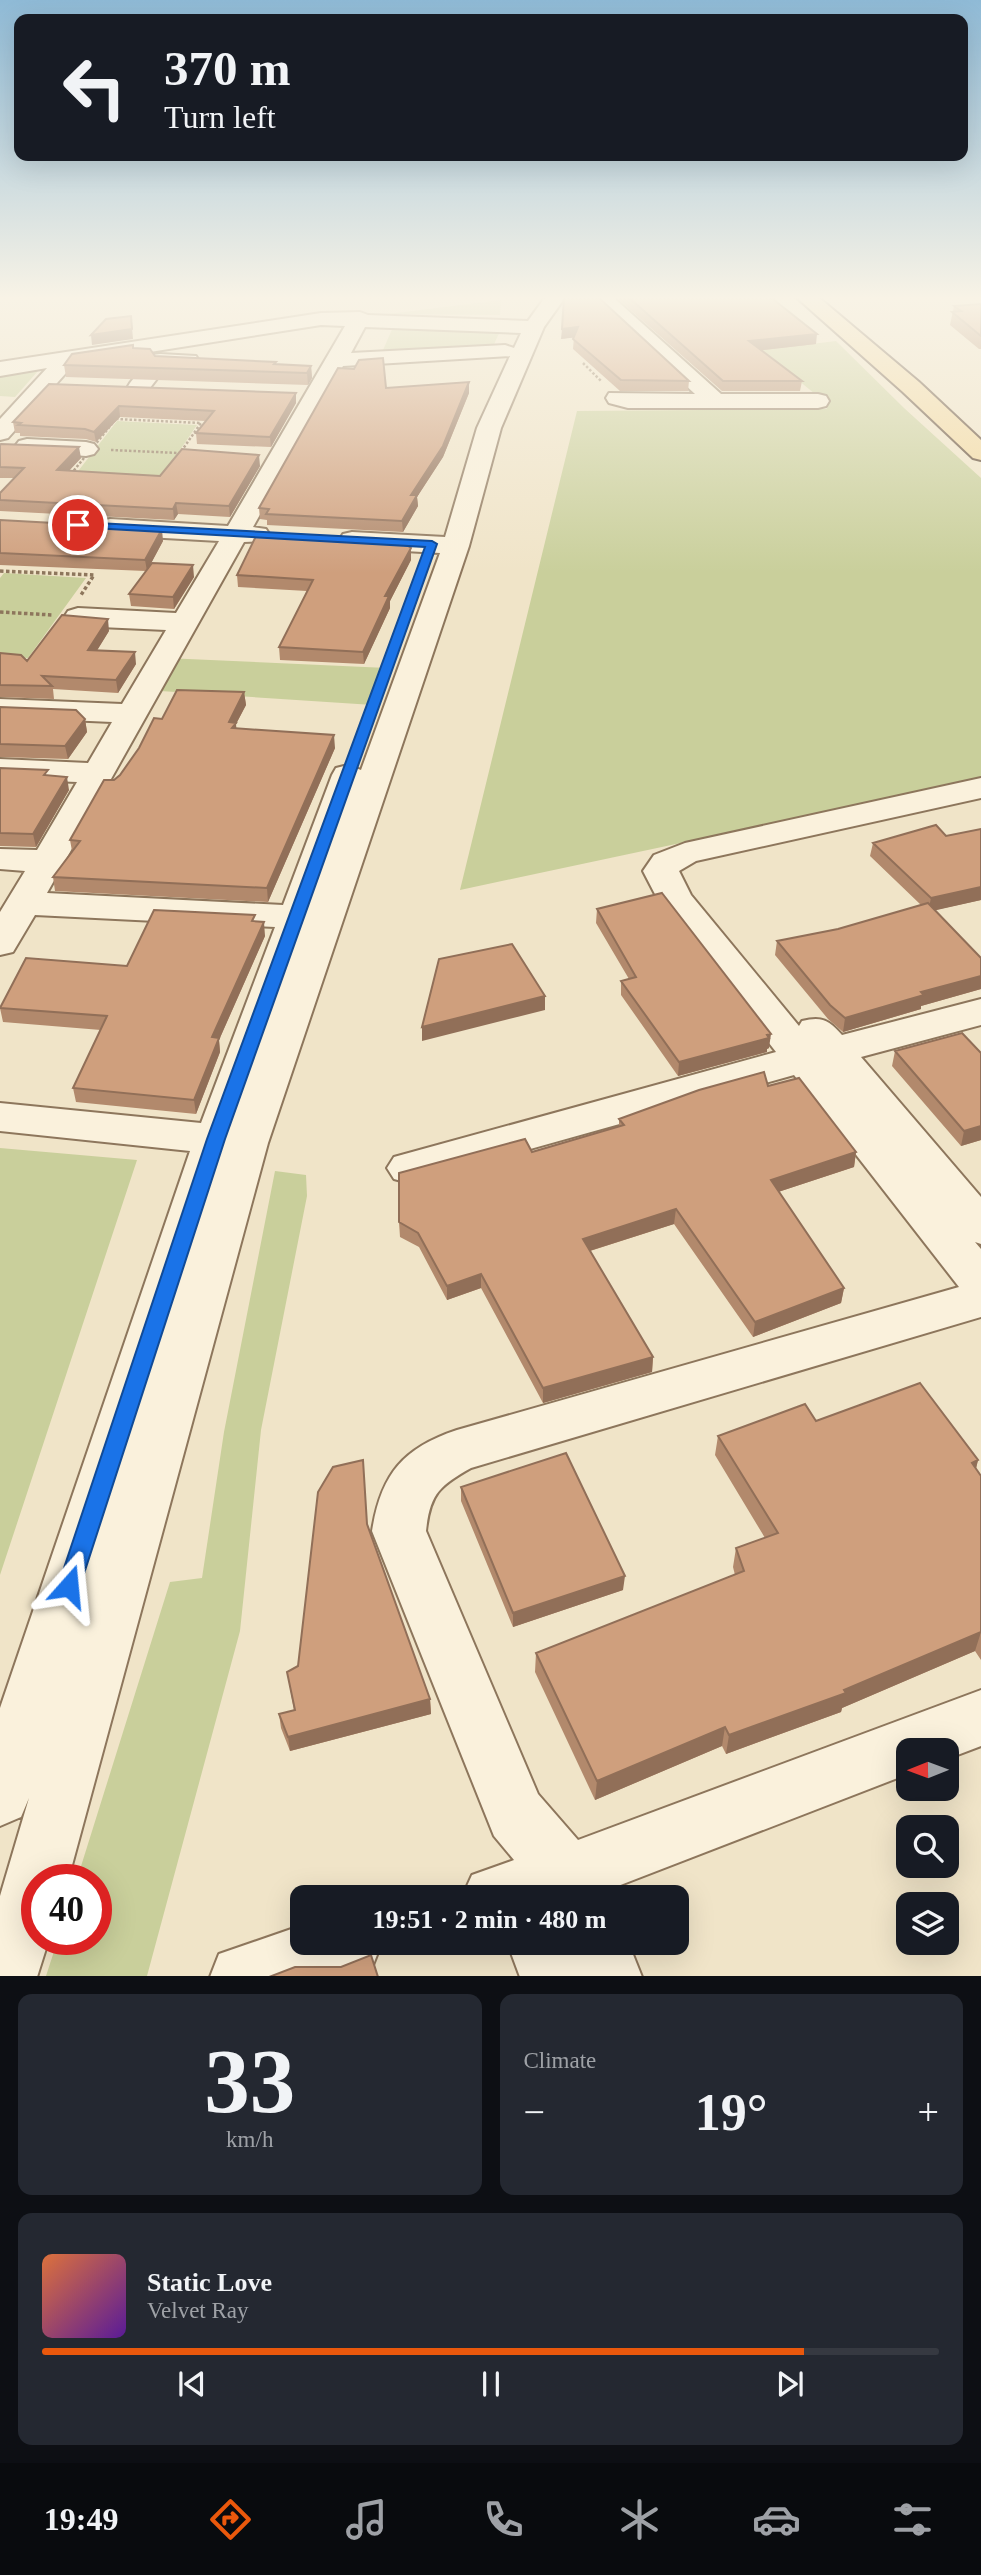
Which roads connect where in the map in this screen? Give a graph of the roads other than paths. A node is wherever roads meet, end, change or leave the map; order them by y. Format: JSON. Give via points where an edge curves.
{"nodes":[{"id":1,"x":41,"y":388,"type":"edge"},
{"id":2,"x":144,"y":388,"type":"edge"},
{"id":3,"x":305,"y":388,"type":"edge"},
{"id":4,"x":494,"y":388,"type":"edge"},
{"id":5,"x":499,"y":388,"type":"edge"},
{"id":6,"x":701,"y":388,"type":"edge"},
{"id":7,"x":912,"y":388,"type":"edge"},
{"id":8,"x":942,"y":388,"type":"edge"},
{"id":9,"x":165,"y":389,"type":"edge"},
{"id":10,"x":617,"y":398,"type":"dead end"},
{"id":11,"x":0,"y":401,"type":"edge"},
{"id":12,"x":715,"y":401,"type":"junction"},
{"id":13,"x":818,"y":401,"type":"dead end"},
{"id":14,"x":28,"y":402,"type":"junction"},
{"id":15,"x":961,"y":405,"type":"dead end"},
{"id":16,"x":482,"y":428,"type":"junction"},
{"id":17,"x":0,"y":433,"type":"edge"},
{"id":18,"x":0,"y":444,"type":"edge"},
{"id":19,"x":89,"y":449,"type":"road end"},
{"id":20,"x":186,"y":453,"type":"edge"},
{"id":21,"x":981,"y":453,"type":"edge"},
{"id":22,"x":278,"y":457,"type":"junction"},
{"id":23,"x":83,"y":525,"type":"edge"},
{"id":24,"x":234,"y":534,"type":"junction"},
{"id":25,"x":288,"y":536,"type":"edge"},
{"id":26,"x":328,"y":538,"type":"edge"},
{"id":27,"x":444,"y":545,"type":"junction"},
{"id":28,"x":78,"y":617,"type":"edge"},
{"id":29,"x":185,"y":622,"type":"junction"},
{"id":30,"x":0,"y":708,"type":"edge"},
{"id":31,"x":132,"y":714,"type":"junction"},
{"id":32,"x":0,"y":769,"type":"edge"},
{"id":33,"x":96,"y":774,"type":"junction"},
{"id":34,"x":981,"y":788,"type":"edge"},
{"id":35,"x":981,"y":804,"type":"edge"},
{"id":36,"x":0,"y":859,"type":"edge"},
{"id":37,"x":46,"y":862,"type":"junction"},
{"id":38,"x":22,"y":903,"type":"junction"},
{"id":39,"x":297,"y":917,"type":"junction"},
{"id":40,"x":0,"y":944,"type":"edge"},
{"id":41,"x":981,"y":1012,"type":"edge"},
{"id":42,"x":819,"y":1055,"type":"junction"},
{"id":43,"x":0,"y":1116,"type":"edge"},
{"id":44,"x":232,"y":1141,"type":"junction"},
{"id":45,"x":410,"y":1168,"type":"edge"},
{"id":46,"x":981,"y":1227,"type":"edge"},
{"id":47,"x":981,"y":1282,"type":"edge"},
{"id":48,"x":981,"y":1299,"type":"edge"},
{"id":49,"x":981,"y":1718,"type":"edge"},
{"id":50,"x":0,"y":1796,"type":"edge"},
{"id":51,"x":532,"y":1885,"type":"edge"},
{"id":52,"x":573,"y":1885,"type":"edge"},
{"id":53,"x":309,"y":1955,"type":"edge"},
{"id":54,"x":548,"y":1955,"type":"edge"},
{"id":55,"x":601,"y":1955,"type":"edge"},
{"id":56,"x":4,"y":1976,"type":"edge"},
{"id":57,"x":242,"y":1976,"type":"edge"},
{"id":58,"x":553,"y":1976,"type":"edge"},
{"id":59,"x":610,"y":1976,"type":"edge"}],
"edges":[{"from":1,"to":14,"type":"street"},
{"from":2,"to":9,"type":"street"},
{"from":3,"to":22,"type":"street"},
{"from":4,"to":16,"type":"street"},
{"from":5,"to":16,"type":"street"},
{"from":6,"to":12,"type":"street"},
{"from":7,"to":21,"type":"main road"},
{"from":8,"to":15,"type":"main road"},
{"from":10,"to":12,"type":"street"},
{"from":11,"to":14,"type":"street"},
{"from":12,"to":13,"type":"street"},
{"from":14,"to":17,"type":"street"},
{"from":16,"to":27,"type":"street"},
{"from":18,"to":19,"type":"street"},
{"from":20,"to":22,"type":"street"},
{"from":22,"to":24,"type":"street"},
{"from":23,"to":24,"type":"street"},
{"from":24,"to":25,"type":"street"},
{"from":24,"to":29,"type":"street"},
{"from":26,"to":27,"type":"street"},
{"from":27,"to":39,"type":"street"},
{"from":27,"to":44,"type":"street"},
{"from":28,"to":29,"type":"street"},
{"from":29,"to":31,"type":"street"},
{"from":30,"to":31,"type":"street"},
{"from":31,"to":33,"type":"street"},
{"from":32,"to":33,"type":"street"},
{"from":33,"to":37,"type":"street"},
{"from":34,"to":42,"type":"street","via":[[685,853],[666,862],[661,871],[676,898]]},
{"from":35,"to":42,"type":"street","via":[[701,873],[700,889]]},
{"from":36,"to":37,"type":"street"},
{"from":37,"to":38,"type":"street"},
{"from":38,"to":39,"type":"street"},
{"from":38,"to":40,"type":"street"},
{"from":39,"to":44,"type":"street"},
{"from":41,"to":42,"type":"street"},
{"from":42,"to":45,"type":"street"},
{"from":42,"to":46,"type":"street"},
{"from":42,"to":47,"type":"street"},
{"from":43,"to":44,"type":"street"},
{"from":44,"to":50,"type":"street"},
{"from":44,"to":56,"type":"street","via":[[31,1898]]},
{"from":48,"to":51,"type":"street","via":[[457,1451],[424,1468],[402,1500],[398,1531],[516,1815]]},
{"from":49,"to":52,"type":"street"},
{"from":53,"to":57,"type":"street"},
{"from":54,"to":58,"type":"street"},
{"from":55,"to":59,"type":"street"}]}
